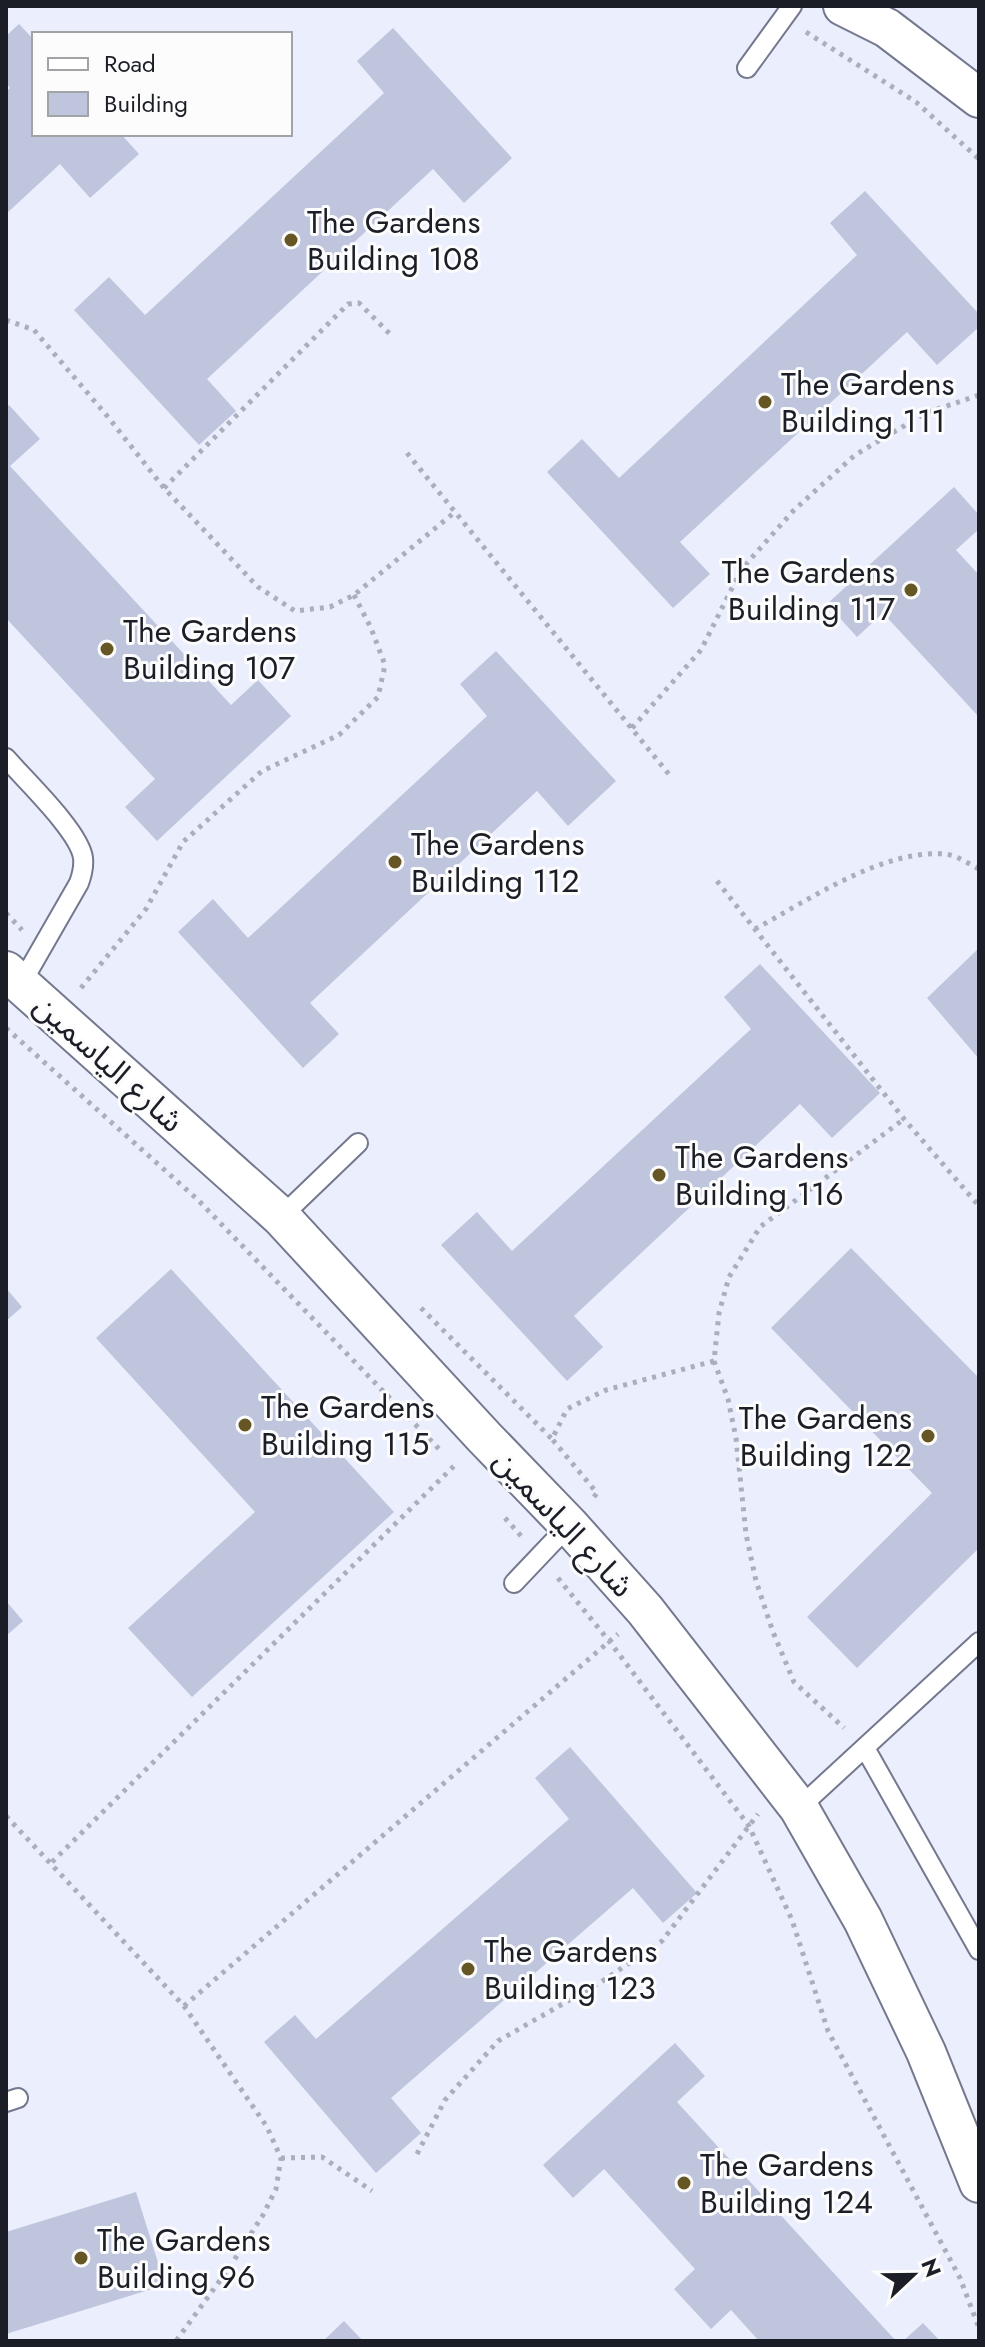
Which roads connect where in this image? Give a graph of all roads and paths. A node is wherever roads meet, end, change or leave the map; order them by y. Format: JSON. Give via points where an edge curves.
{"nodes":[{"id":1,"x":843,"y":6,"type":"edge"},
{"id":2,"x":788,"y":12,"type":"edge"},
{"id":3,"x":747,"y":68,"type":"dead end"},
{"id":4,"x":979,"y":98,"type":"edge"},
{"id":5,"x":979,"y":159,"type":"edge"},
{"id":6,"x":6,"y":320,"type":"edge"},
{"id":7,"x":391,"y":335,"type":"dead end"},
{"id":8,"x":979,"y":395,"type":"edge"},
{"id":9,"x":407,"y":453,"type":"dead end"},
{"id":10,"x":164,"y":488,"type":"junction"},
{"id":11,"x":455,"y":512,"type":"junction"},
{"id":12,"x":354,"y":595,"type":"junction"},
{"id":13,"x":632,"y":728,"type":"junction"},
{"id":14,"x":6,"y":758,"type":"edge"},
{"id":15,"x":672,"y":778,"type":"dead end"},
{"id":16,"x":979,"y":869,"type":"edge"},
{"id":17,"x":717,"y":881,"type":"dead end"},
{"id":18,"x":755,"y":929,"type":"junction"},
{"id":19,"x":13,"y":977,"type":"edge"},
{"id":20,"x":58,"y":1017,"type":"junction"},
{"id":21,"x":6,"y":1028,"type":"edge"},
{"id":22,"x":904,"y":1119,"type":"junction"},
{"id":23,"x":358,"y":1143,"type":"dead end"},
{"id":24,"x":979,"y":1206,"type":"edge"},
{"id":25,"x":281,"y":1217,"type":"junction"},
{"id":26,"x":714,"y":1361,"type":"junction"},
{"id":27,"x":484,"y":1437,"type":"junction"},
{"id":28,"x":455,"y":1466,"type":"junction"},
{"id":29,"x":497,"y":1511,"type":"dead end"},
{"id":30,"x":569,"y":1525,"type":"junction"},
{"id":31,"x":540,"y":1556,"type":"junction"},
{"id":32,"x":514,"y":1583,"type":"dead end"},
{"id":33,"x":645,"y":1610,"type":"junction"},
{"id":34,"x":609,"y":1641,"type":"junction"},
{"id":35,"x":979,"y":1642,"type":"edge"},
{"id":36,"x":865,"y":1748,"type":"junction"},
{"id":37,"x":790,"y":1795,"type":"junction"},
{"id":38,"x":6,"y":1816,"type":"edge"},
{"id":39,"x":749,"y":1826,"type":"junction"},
{"id":40,"x":52,"y":1862,"type":"junction"},
{"id":41,"x":979,"y":1950,"type":"edge"},
{"id":42,"x":184,"y":2006,"type":"junction"},
{"id":43,"x":417,"y":2154,"type":"dead end"},
{"id":44,"x":281,"y":2158,"type":"junction"},
{"id":45,"x":979,"y":2183,"type":"edge"},
{"id":46,"x":372,"y":2191,"type":"dead end"},
{"id":47,"x":979,"y":2328,"type":"edge"},
{"id":48,"x":176,"y":2341,"type":"edge"}],
"edges":[{"from":1,"to":4,"type":"street","via":[[887,28]]},
{"from":2,"to":3,"type":"lane"},
{"from":2,"to":5,"type":"path","via":[[916,102]]},
{"from":6,"to":10,"type":"path","via":[[34,330]]},
{"from":7,"to":10,"type":"path","via":[[359,303],[348,304]]},
{"from":8,"to":13,"type":"path","via":[[926,413],[855,455],[794,510],[741,570],[701,650]]},
{"from":9,"to":11,"type":"path"},
{"from":10,"to":12,"type":"path","via":[[258,587],[295,611],[330,607]]},
{"from":11,"to":12,"type":"path"},
{"from":11,"to":13,"type":"path"},
{"from":12,"to":20,"type":"path","via":[[385,665],[378,697],[339,735],[262,771],[183,842],[146,909]]},
{"from":13,"to":15,"type":"path"},
{"from":14,"to":19,"type":"lane","via":[[76,837],[83,856],[79,883]]},
{"from":16,"to":18,"type":"path","via":[[948,854],[905,855]]},
{"from":17,"to":18,"type":"path"},
{"from":18,"to":22,"type":"path"},
{"from":19,"to":20,"type":"street","name":"شارع الياسمين"},
{"from":20,"to":25,"type":"street","name":"شارع الياسمين"},
{"from":21,"to":28,"type":"path","via":[[197,1199]]},
{"from":22,"to":24,"type":"path"},
{"from":22,"to":26,"type":"path","via":[[760,1227],[729,1277]]},
{"from":23,"to":25,"type":"lane"},
{"from":25,"to":27,"type":"street","name":"شارع الياسمين"},
{"from":26,"to":30,"type":"path","via":[[606,1390],[567,1409],[552,1439],[597,1493]]},
{"from":26,"to":36,"type":"path","via":[[736,1438],[756,1581],[773,1632],[794,1682]]},
{"from":27,"to":28,"type":"path"},
{"from":27,"to":30,"type":"street","name":"شارع الياسمين"},
{"from":28,"to":40,"type":"path"},
{"from":29,"to":31,"type":"path"},
{"from":30,"to":31,"type":"lane"},
{"from":30,"to":33,"type":"street","name":"شارع الياسمين"},
{"from":31,"to":32,"type":"lane"},
{"from":31,"to":34,"type":"path"},
{"from":33,"to":34,"type":"path"},
{"from":33,"to":37,"type":"street","name":"شارع الياسمين"},
{"from":34,"to":39,"type":"path"},
{"from":34,"to":42,"type":"path"},
{"from":35,"to":36,"type":"lane"},
{"from":36,"to":37,"type":"lane"},
{"from":36,"to":41,"type":"lane"},
{"from":37,"to":39,"type":"path"},
{"from":37,"to":45,"type":"street","name":"شارع الياسمين","via":[[863,1920],[926,2052]]},
{"from":38,"to":40,"type":"path"},
{"from":39,"to":43,"type":"path","via":[[662,1941],[498,2041],[445,2100]]},
{"from":39,"to":47,"type":"path","via":[[792,1920],[828,2031],[960,2278]]},
{"from":40,"to":42,"type":"path"},
{"from":42,"to":44,"type":"path","via":[[267,2127]]},
{"from":44,"to":46,"type":"path","via":[[322,2157]]},
{"from":44,"to":48,"type":"path","via":[[276,2189],[263,2215]]}]}
